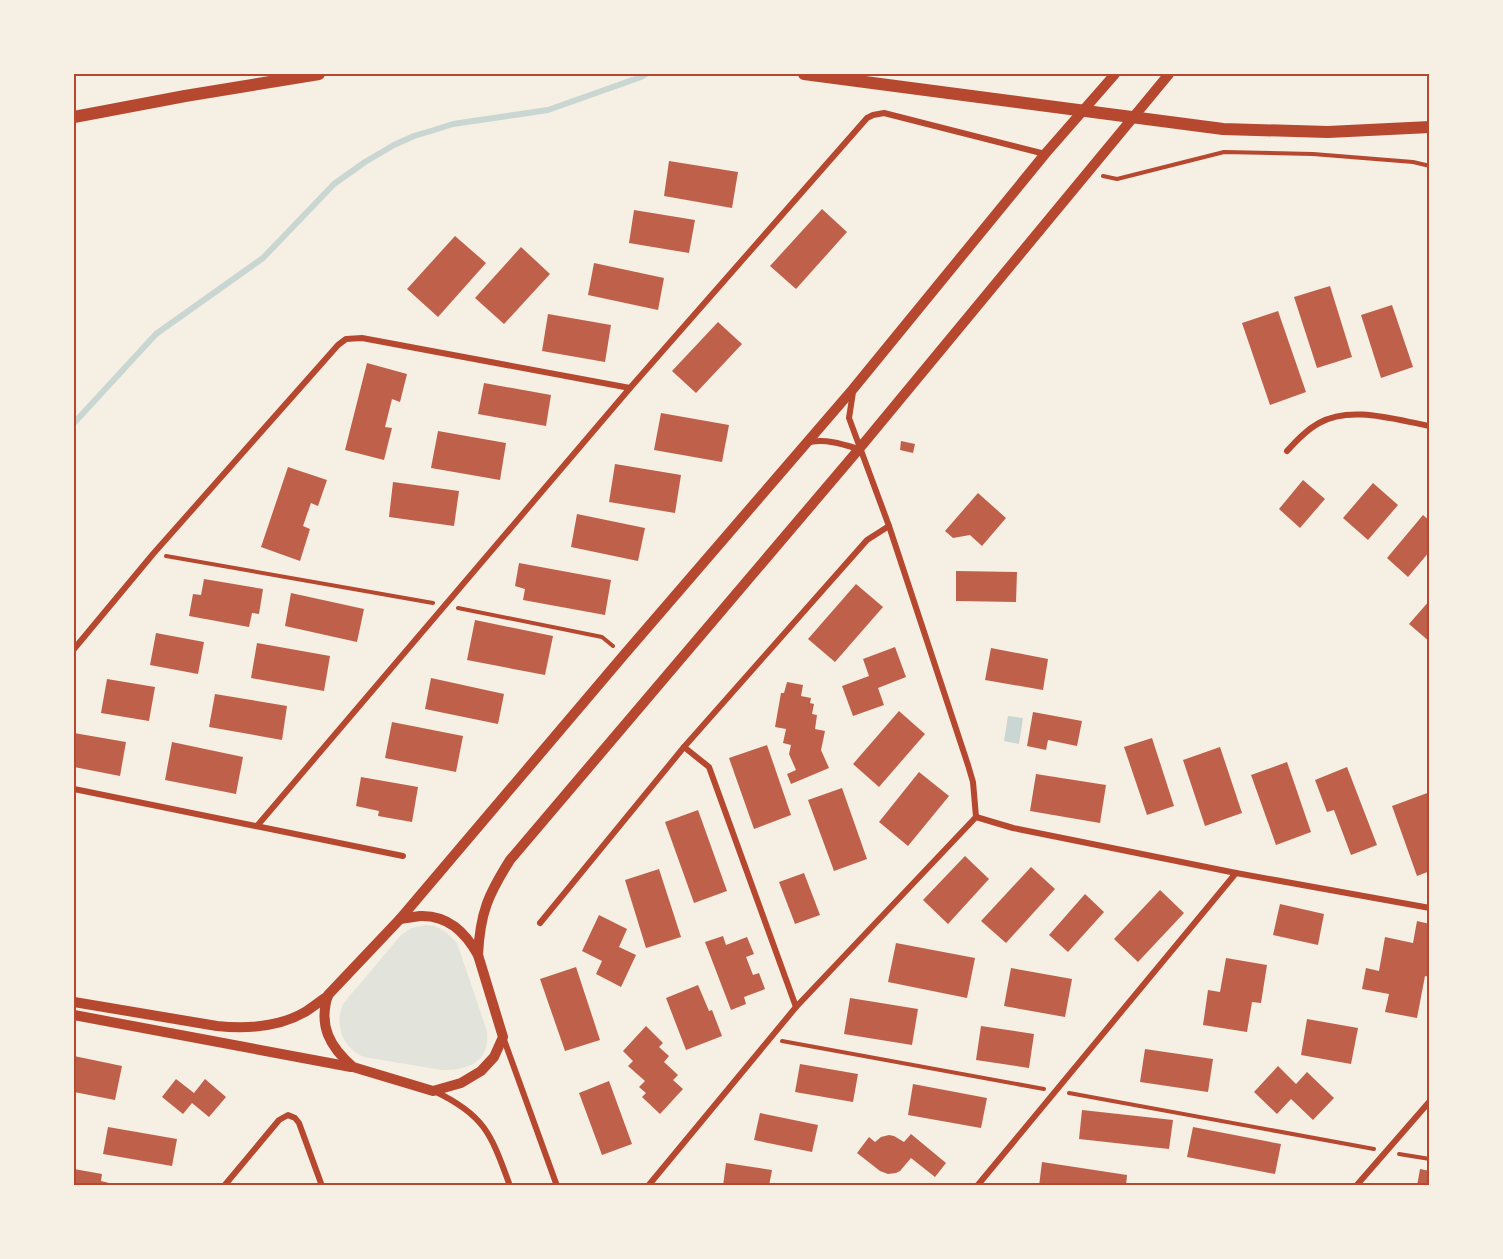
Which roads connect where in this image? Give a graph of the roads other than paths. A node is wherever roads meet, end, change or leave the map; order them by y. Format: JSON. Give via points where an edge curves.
{"nodes":[{"id":1,"x":319,"y":74,"type":"edge"},
{"id":2,"x":804,"y":74,"type":"edge"},
{"id":3,"x":1115,"y":74,"type":"edge"},
{"id":4,"x":1169,"y":74,"type":"edge"},
{"id":5,"x":74,"y":117,"type":"edge"},
{"id":6,"x":1430,"y":127,"type":"edge"},
{"id":7,"x":1045,"y":154,"type":"junction"},
{"id":8,"x":630,"y":388,"type":"junction"},
{"id":9,"x":853,"y":389,"type":"junction"},
{"id":10,"x":1430,"y":426,"type":"edge"},
{"id":11,"x":808,"y":442,"type":"junction"},
{"id":12,"x":859,"y":448,"type":"junction"},
{"id":13,"x":1287,"y":451,"type":"dead end"},
{"id":14,"x":889,"y":526,"type":"junction"},
{"id":15,"x":74,"y":649,"type":"edge"},
{"id":16,"x":684,"y":747,"type":"junction"},
{"id":17,"x":74,"y":789,"type":"edge"},
{"id":18,"x":976,"y":817,"type":"junction"},
{"id":19,"x":257,"y":826,"type":"junction"},
{"id":20,"x":403,"y":856,"type":"dead end"},
{"id":21,"x":1236,"y":873,"type":"junction"},
{"id":22,"x":1430,"y":908,"type":"edge"},
{"id":23,"x":400,"y":919,"type":"junction"},
{"id":24,"x":540,"y":923,"type":"dead end"},
{"id":25,"x":478,"y":956,"type":"junction"},
{"id":26,"x":328,"y":995,"type":"junction"},
{"id":27,"x":74,"y":1002,"type":"edge"},
{"id":28,"x":796,"y":1007,"type":"junction"},
{"id":29,"x":74,"y":1015,"type":"edge"},
{"id":30,"x":503,"y":1037,"type":"junction"},
{"id":31,"x":353,"y":1067,"type":"junction"},
{"id":32,"x":433,"y":1091,"type":"junction"},
{"id":33,"x":1430,"y":1101,"type":"edge"},
{"id":34,"x":224,"y":1185,"type":"edge"},
{"id":35,"x":322,"y":1185,"type":"edge"},
{"id":36,"x":510,"y":1185,"type":"edge"},
{"id":37,"x":557,"y":1185,"type":"edge"},
{"id":38,"x":648,"y":1185,"type":"edge"},
{"id":39,"x":977,"y":1185,"type":"edge"},
{"id":40,"x":1356,"y":1185,"type":"edge"}],
"edges":[{"from":1,"to":5,"type":"main road"},
{"from":2,"to":6,"type":"main road","via":[[1223,129],[1328,132]]},
{"from":3,"to":7,"type":"street"},
{"from":4,"to":12,"type":"street"},
{"from":7,"to":8,"type":"street","via":[[884,113],[870,116]]},
{"from":7,"to":9,"type":"street"},
{"from":8,"to":15,"type":"street","via":[[362,338],[346,339],[153,554]]},
{"from":8,"to":19,"type":"street"},
{"from":9,"to":11,"type":"street"},
{"from":9,"to":12,"type":"street","via":[[849,418]]},
{"from":10,"to":13,"type":"street","via":[[1372,416],[1334,417],[1317,424]]},
{"from":11,"to":12,"type":"street","via":[[822,440]]},
{"from":11,"to":23,"type":"street"},
{"from":12,"to":14,"type":"street"},
{"from":12,"to":25,"type":"street","via":[[510,860],[486,904]]},
{"from":14,"to":16,"type":"street","via":[[867,540]]},
{"from":14,"to":18,"type":"street","via":[[968,765]]},
{"from":16,"to":24,"type":"street"},
{"from":16,"to":28,"type":"street","via":[[709,767]]},
{"from":17,"to":19,"type":"street"},
{"from":18,"to":21,"type":"street"},
{"from":18,"to":28,"type":"street"},
{"from":19,"to":20,"type":"street"},
{"from":21,"to":22,"type":"street"},
{"from":21,"to":39,"type":"street"},
{"from":23,"to":25,"type":"street","via":[[426,915],[446,920],[462,933]]},
{"from":23,"to":26,"type":"street"},
{"from":25,"to":30,"type":"street"},
{"from":26,"to":27,"type":"street","via":[[279,1023],[241,1028]]},
{"from":26,"to":31,"type":"street","via":[[324,1019],[327,1034],[336,1051]]},
{"from":28,"to":38,"type":"street"},
{"from":29,"to":31,"type":"street"},
{"from":30,"to":32,"type":"street","via":[[494,1057],[481,1071],[461,1083]]},
{"from":30,"to":37,"type":"street"},
{"from":31,"to":32,"type":"street"},
{"from":32,"to":36,"type":"street","via":[[455,1101],[480,1122],[497,1149]]},
{"from":33,"to":40,"type":"street"},
{"from":34,"to":35,"type":"street","via":[[279,1120],[290,1115],[299,1123]]}]}
